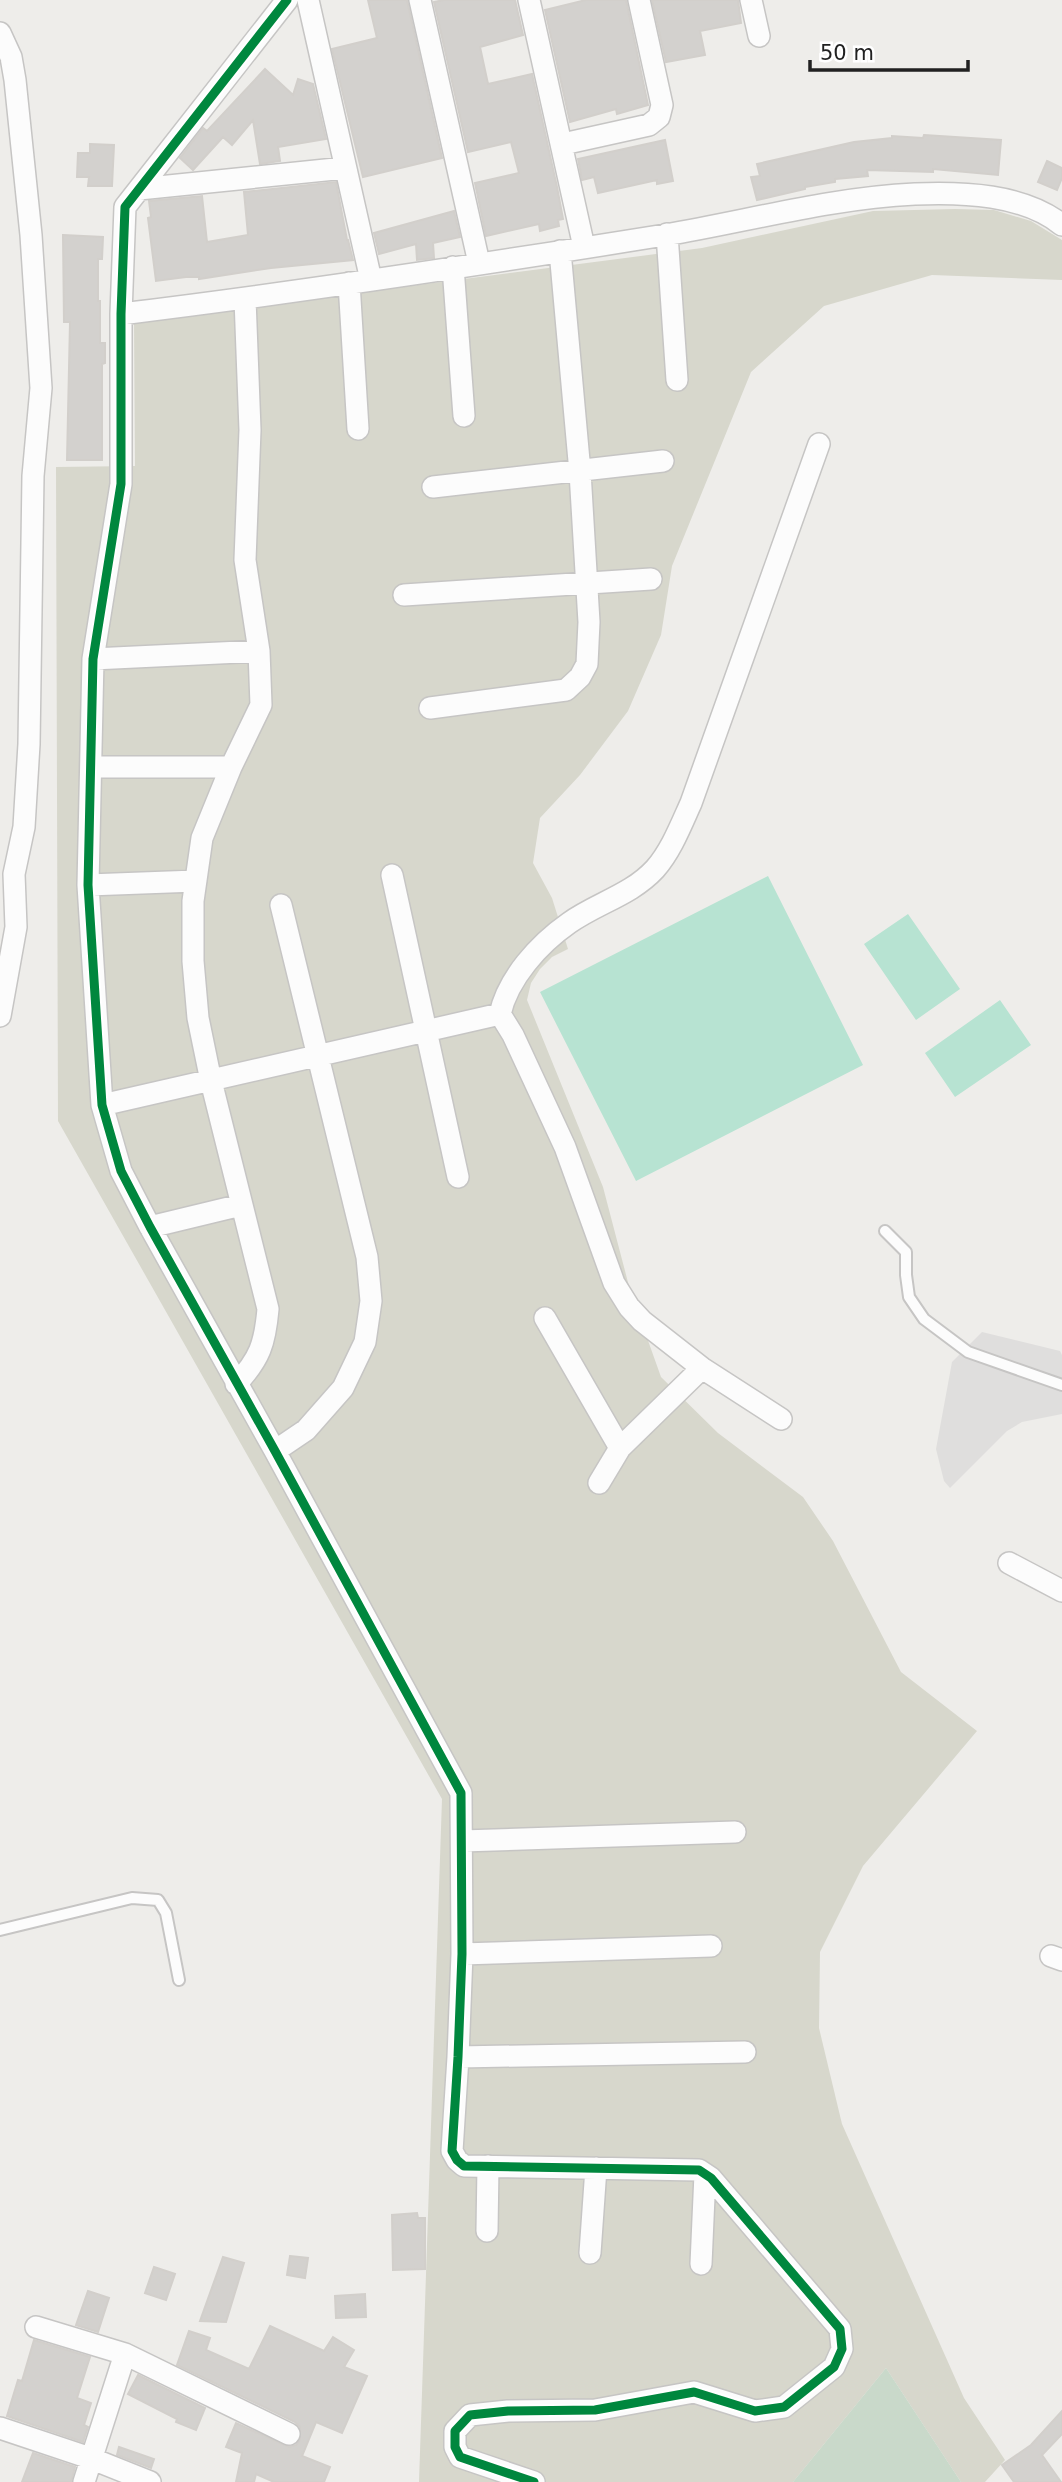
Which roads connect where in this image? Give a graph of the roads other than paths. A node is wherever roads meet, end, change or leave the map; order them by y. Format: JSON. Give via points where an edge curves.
{"nodes":[{"id":1,"x":287,"y":0,"type":"edge"},
{"id":2,"x":308,"y":0,"type":"edge"},
{"id":3,"x":420,"y":0,"type":"edge"},
{"id":4,"x":529,"y":0,"type":"edge"},
{"id":5,"x":639,"y":0,"type":"edge"},
{"id":6,"x":751,"y":0,"type":"edge"},
{"id":7,"x":0,"y":33,"type":"edge"},
{"id":8,"x":759,"y":36,"type":"dead end"},
{"id":9,"x":562,"y":145,"type":"junction"},
{"id":10,"x":345,"y":168,"type":"junction"},
{"id":11,"x":139,"y":189,"type":"junction"},
{"id":12,"x":1062,"y":225,"type":"edge"},
{"id":13,"x":667,"y":234,"type":"junction"},
{"id":14,"x":584,"y":247,"type":"junction"},
{"id":15,"x":560,"y":251,"type":"junction"},
{"id":16,"x":479,"y":263,"type":"junction"},
{"id":17,"x":453,"y":267,"type":"junction"},
{"id":18,"x":360,"y":282,"type":"junction"},
{"id":19,"x":245,"y":299,"type":"junction"},
{"id":20,"x":121,"y":314,"type":"junction"},
{"id":21,"x":677,"y":380,"type":"dead end"},
{"id":22,"x":464,"y":416,"type":"dead end"},
{"id":23,"x":358,"y":429,"type":"dead end"},
{"id":24,"x":820,"y":444,"type":"dead end"},
{"id":25,"x":663,"y":461,"type":"dead end"},
{"id":26,"x":580,"y":472,"type":"junction"},
{"id":27,"x":433,"y":487,"type":"dead end"},
{"id":28,"x":650,"y":579,"type":"dead end"},
{"id":29,"x":585,"y":584,"type":"junction"},
{"id":30,"x":404,"y":595,"type":"dead end"},
{"id":31,"x":259,"y":651,"type":"junction"},
{"id":32,"x":93,"y":659,"type":"junction"},
{"id":33,"x":430,"y":708,"type":"dead end"},
{"id":34,"x":91,"y":768,"type":"junction"},
{"id":35,"x":231,"y":768,"type":"junction"},
{"id":36,"x":392,"y":875,"type":"dead end"},
{"id":37,"x":196,"y":881,"type":"junction"},
{"id":38,"x":89,"y":885,"type":"junction"},
{"id":39,"x":281,"y":905,"type":"dead end"},
{"id":40,"x":500,"y":1014,"type":"junction"},
{"id":41,"x":0,"y":1016,"type":"edge"},
{"id":42,"x":427,"y":1032,"type":"junction"},
{"id":43,"x":318,"y":1056,"type":"junction"},
{"id":44,"x":211,"y":1081,"type":"junction"},
{"id":45,"x":102,"y":1105,"type":"junction"},
{"id":46,"x":458,"y":1177,"type":"dead end"},
{"id":47,"x":242,"y":1205,"type":"junction"},
{"id":48,"x":150,"y":1227,"type":"junction"},
{"id":49,"x":885,"y":1231,"type":"dead end"},
{"id":50,"x":545,"y":1318,"type":"dead end"},
{"id":51,"x":702,"y":1368,"type":"junction"},
{"id":52,"x":236,"y":1384,"type":"junction"},
{"id":53,"x":1062,"y":1385,"type":"edge"},
{"id":54,"x":781,"y":1419,"type":"dead end"},
{"id":55,"x":620,"y":1448,"type":"junction"},
{"id":56,"x":275,"y":1451,"type":"junction"},
{"id":57,"x":599,"y":1483,"type":"dead end"},
{"id":58,"x":1009,"y":1563,"type":"dead end"},
{"id":59,"x":1062,"y":1591,"type":"edge"},
{"id":60,"x":735,"y":1832,"type":"dead end"},
{"id":61,"x":462,"y":1841,"type":"junction"},
{"id":62,"x":0,"y":1930,"type":"edge"},
{"id":63,"x":711,"y":1946,"type":"dead end"},
{"id":64,"x":462,"y":1954,"type":"junction"},
{"id":65,"x":179,"y":1980,"type":"dead end"},
{"id":66,"x":745,"y":2052,"type":"dead end"},
{"id":67,"x":458,"y":2057,"type":"junction"},
{"id":68,"x":488,"y":2166,"type":"junction"},
{"id":69,"x":596,"y":2168,"type":"junction"},
{"id":70,"x":705,"y":2174,"type":"junction"},
{"id":71,"x":487,"y":2231,"type":"dead end"},
{"id":72,"x":590,"y":2253,"type":"dead end"},
{"id":73,"x":701,"y":2264,"type":"dead end"},
{"id":74,"x":36,"y":2327,"type":"dead end"},
{"id":75,"x":125,"y":2354,"type":"junction"},
{"id":76,"x":0,"y":2428,"type":"edge"},
{"id":77,"x":289,"y":2434,"type":"dead end"},
{"id":78,"x":90,"y":2458,"type":"junction"},
{"id":79,"x":84,"y":2482,"type":"edge"},
{"id":80,"x":150,"y":2482,"type":"edge"},
{"id":81,"x":534,"y":2482,"type":"edge"}],
"edges":[{"from":1,"to":11,"type":"street"},
{"from":2,"to":10,"type":"street"},
{"from":3,"to":16,"type":"street"},
{"from":4,"to":9,"type":"street"},
{"from":5,"to":9,"type":"street","via":[[662,105],[659,117],[649,125]]},
{"from":6,"to":8,"type":"street"},
{"from":7,"to":41,"type":"street","via":[[15,80],[41,388],[33,476],[24,827],[14,874],[16,927]]},
{"from":9,"to":14,"type":"street"},
{"from":10,"to":11,"type":"street"},
{"from":10,"to":18,"type":"street"},
{"from":11,"to":20,"type":"street","via":[[125,207]]},
{"from":12,"to":13,"type":"street","via":[[1026,205],[970,195],[916,194],[853,200]]},
{"from":13,"to":14,"type":"street"},
{"from":13,"to":21,"type":"street"},
{"from":14,"to":15,"type":"street"},
{"from":15,"to":16,"type":"street"},
{"from":15,"to":26,"type":"street"},
{"from":16,"to":17,"type":"street"},
{"from":17,"to":18,"type":"street"},
{"from":17,"to":22,"type":"street"},
{"from":18,"to":19,"type":"street"},
{"from":18,"to":23,"type":"street"},
{"from":19,"to":20,"type":"street"},
{"from":19,"to":31,"type":"street","via":[[250,430],[245,560]]},
{"from":20,"to":32,"type":"street","via":[[121,484]]},
{"from":24,"to":40,"type":"street","via":[[676,835],[656,868],[630,890],[569,923],[530,958],[504,996]]},
{"from":25,"to":26,"type":"street"},
{"from":26,"to":27,"type":"street"},
{"from":26,"to":29,"type":"street"},
{"from":28,"to":29,"type":"street"},
{"from":29,"to":30,"type":"street"},
{"from":29,"to":33,"type":"street","via":[[587,664],[566,690]]},
{"from":31,"to":32,"type":"street"},
{"from":31,"to":35,"type":"street","via":[[261,705]]},
{"from":32,"to":34,"type":"street"},
{"from":34,"to":35,"type":"street"},
{"from":34,"to":38,"type":"street"},
{"from":35,"to":37,"type":"street","via":[[202,838]]},
{"from":36,"to":42,"type":"street"},
{"from":37,"to":38,"type":"street"},
{"from":37,"to":44,"type":"street","via":[[193,961],[198,1018]]},
{"from":38,"to":45,"type":"street"},
{"from":39,"to":43,"type":"street"},
{"from":40,"to":42,"type":"street"},
{"from":40,"to":51,"type":"street","via":[[565,1147],[614,1283],[642,1321]]},
{"from":42,"to":43,"type":"street"},
{"from":42,"to":46,"type":"street"},
{"from":43,"to":44,"type":"street"},
{"from":43,"to":56,"type":"street","via":[[367,1257],[371,1301],[365,1342],[342,1388],[306,1430]]},
{"from":44,"to":45,"type":"street"},
{"from":44,"to":47,"type":"street"},
{"from":45,"to":48,"type":"street","via":[[121,1171]]},
{"from":47,"to":48,"type":"street"},
{"from":47,"to":52,"type":"street","via":[[268,1309],[265,1339]]},
{"from":48,"to":52,"type":"street"},
{"from":49,"to":53,"type":"lane","via":[[906,1252],[909,1297],[924,1319],[968,1352]]},
{"from":50,"to":55,"type":"street"},
{"from":51,"to":54,"type":"street"},
{"from":51,"to":55,"type":"street"},
{"from":52,"to":56,"type":"street"},
{"from":55,"to":57,"type":"street"},
{"from":56,"to":61,"type":"street","via":[[457,1782]]},
{"from":58,"to":59,"type":"street"},
{"from":60,"to":61,"type":"street"},
{"from":61,"to":64,"type":"street"},
{"from":62,"to":65,"type":"lane","via":[[132,1898],[158,1900],[166,1913]]},
{"from":63,"to":64,"type":"street"},
{"from":64,"to":67,"type":"street"},
{"from":66,"to":67,"type":"street"},
{"from":67,"to":68,"type":"street","via":[[452,2151],[464,2166]]},
{"from":68,"to":69,"type":"street"},
{"from":68,"to":71,"type":"street"},
{"from":69,"to":70,"type":"street","via":[[699,2170]]},
{"from":69,"to":72,"type":"street"},
{"from":70,"to":73,"type":"street"},
{"from":70,"to":81,"type":"street","via":[[840,2329],[842,2349],[834,2367],[784,2407],[755,2412],[694,2392],[594,2410],[470,2415],[455,2431],[460,2457]]},
{"from":74,"to":75,"type":"street"},
{"from":75,"to":77,"type":"street"},
{"from":75,"to":78,"type":"street"},
{"from":76,"to":78,"type":"street"},
{"from":78,"to":79,"type":"street"},
{"from":78,"to":80,"type":"street"}]}
